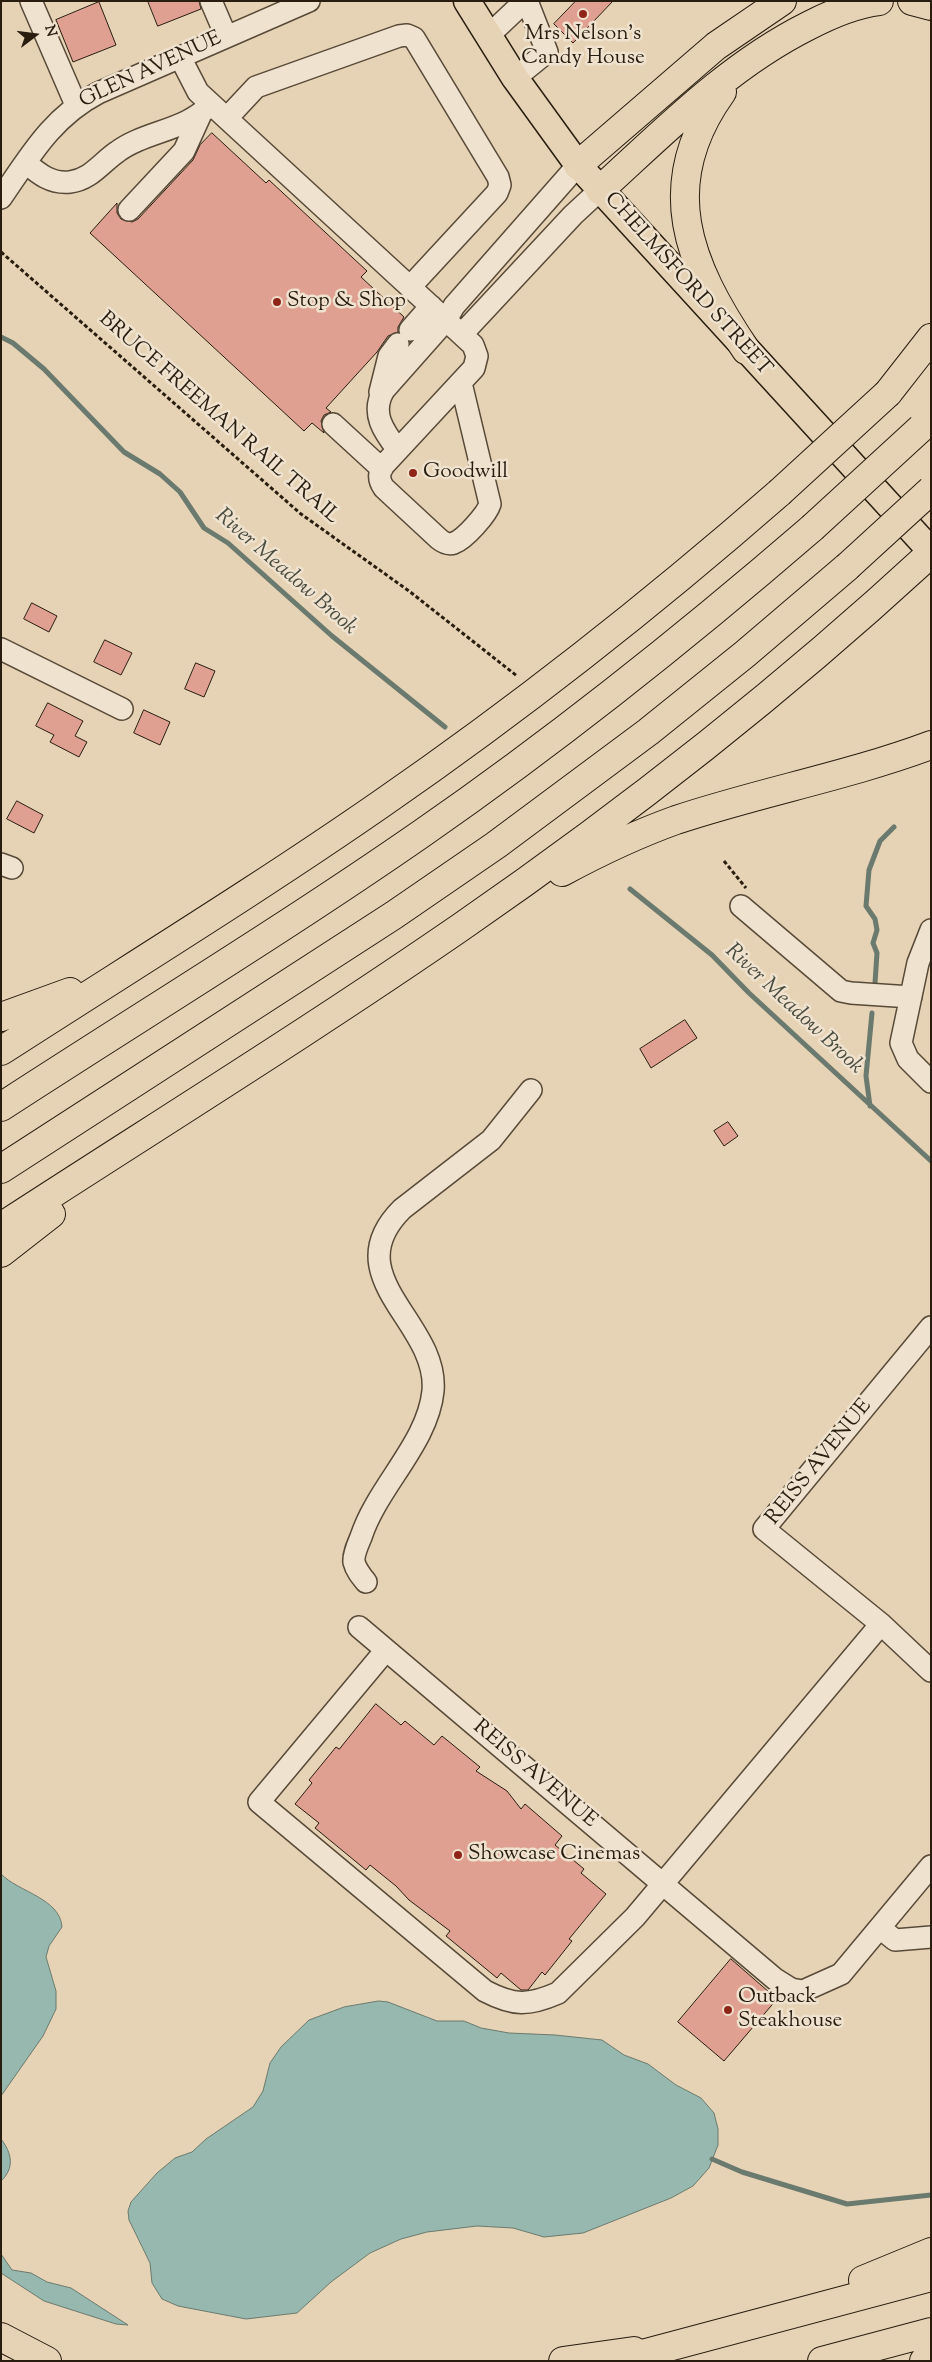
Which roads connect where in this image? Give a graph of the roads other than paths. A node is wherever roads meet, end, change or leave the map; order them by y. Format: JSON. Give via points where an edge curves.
{"nodes":[{"id":1,"x":31,"y":1,"type":"edge"},
{"id":2,"x":211,"y":1,"type":"edge"},
{"id":3,"x":309,"y":1,"type":"edge"},
{"id":4,"x":467,"y":1,"type":"edge"},
{"id":5,"x":526,"y":1,"type":"edge"},
{"id":6,"x":782,"y":1,"type":"edge"},
{"id":7,"x":879,"y":1,"type":"edge"},
{"id":8,"x":912,"y":1,"type":"edge"},
{"id":9,"x":931,"y":6,"type":"edge"},
{"id":10,"x":262,"y":10,"type":"edge"},
{"id":11,"x":226,"y":36,"type":"junction"},
{"id":12,"x":488,"y":36,"type":"junction"},
{"id":13,"x":180,"y":57,"type":"junction"},
{"id":14,"x":739,"y":68,"type":"junction"},
{"id":15,"x":515,"y":78,"type":"junction"},
{"id":16,"x":76,"y":106,"type":"junction"},
{"id":17,"x":206,"y":110,"type":"junction"},
{"id":18,"x":227,"y":118,"type":"junction"},
{"id":19,"x":26,"y":163,"type":"junction"},
{"id":20,"x":578,"y":165,"type":"junction"},
{"id":21,"x":600,"y":190,"type":"junction"},
{"id":22,"x":1,"y":198,"type":"edge"},
{"id":23,"x":129,"y":210,"type":"dead end"},
{"id":24,"x":410,"y":286,"type":"junction"},
{"id":25,"x":431,"y":306,"type":"junction"},
{"id":26,"x":454,"y":327,"type":"junction"},
{"id":27,"x":931,"y":338,"type":"edge"},
{"id":28,"x":746,"y":350,"type":"junction"},
{"id":29,"x":931,"y":352,"type":"edge"},
{"id":30,"x":461,"y":382,"type":"junction"},
{"id":31,"x":888,"y":393,"type":"junction"},
{"id":32,"x":378,"y":400,"type":"junction"},
{"id":33,"x":926,"y":423,"type":"edge"},
{"id":34,"x":333,"y":424,"type":"dead end"},
{"id":35,"x":398,"y":450,"type":"junction"},
{"id":36,"x":382,"y":469,"type":"junction"},
{"id":37,"x":931,"y":490,"type":"edge"},
{"id":38,"x":931,"y":552,"type":"edge"},
{"id":39,"x":1,"y":649,"type":"edge"},
{"id":40,"x":122,"y":709,"type":"dead end"},
{"id":41,"x":931,"y":745,"type":"edge"},
{"id":42,"x":741,"y":906,"type":"dead end"},
{"id":43,"x":460,"y":928,"type":"junction"},
{"id":44,"x":931,"y":930,"type":"edge"},
{"id":45,"x":170,"y":942,"type":"junction"},
{"id":46,"x":911,"y":997,"type":"junction"},
{"id":47,"x":1,"y":1017,"type":"edge"},
{"id":48,"x":1,"y":1051,"type":"edge"},
{"id":49,"x":931,"y":1082,"type":"edge"},
{"id":50,"x":531,"y":1090,"type":"dead end"},
{"id":51,"x":199,"y":1098,"type":"junction"},
{"id":52,"x":1,"y":1107,"type":"edge"},
{"id":53,"x":1,"y":1169,"type":"edge"},
{"id":54,"x":1,"y":1227,"type":"edge"},
{"id":55,"x":1,"y":1253,"type":"edge"},
{"id":56,"x":931,"y":1328,"type":"edge"},
{"id":57,"x":366,"y":1582,"type":"dead end"},
{"id":58,"x":881,"y":1624,"type":"junction"},
{"id":59,"x":359,"y":1627,"type":"dead end"},
{"id":60,"x":386,"y":1650,"type":"junction"},
{"id":61,"x":931,"y":1670,"type":"edge"},
{"id":62,"x":931,"y":1866,"type":"edge"},
{"id":63,"x":663,"y":1884,"type":"junction"},
{"id":64,"x":880,"y":1928,"type":"junction"},
{"id":65,"x":931,"y":1937,"type":"edge"},
{"id":66,"x":931,"y":2252,"type":"edge"},
{"id":67,"x":931,"y":2277,"type":"edge"},
{"id":68,"x":762,"y":2321,"type":"junction"},
{"id":69,"x":931,"y":2332,"type":"edge"},
{"id":70,"x":1,"y":2337,"type":"edge"},
{"id":71,"x":668,"y":2346,"type":"junction"},
{"id":72,"x":1,"y":2349,"type":"edge"},
{"id":73,"x":931,"y":2358,"type":"edge"},
{"id":74,"x":34,"y":2361,"type":"edge"},
{"id":75,"x":47,"y":2361,"type":"edge"},
{"id":76,"x":564,"y":2361,"type":"edge"},
{"id":77,"x":616,"y":2361,"type":"edge"},
{"id":78,"x":822,"y":2361,"type":"edge"},
{"id":79,"x":924,"y":2361,"type":"edge"}],
"edges":[{"from":1,"to":16,"type":"street"},
{"from":2,"to":11,"type":"street"},
{"from":3,"to":10,"type":"street","name":"GLEN AVENUE"},
{"from":4,"to":12,"type":"main road","name":"CHELMSFORD STREET"},
{"from":5,"to":12,"type":"street"},
{"from":5,"to":15,"type":"street","via":[[547,52]]},
{"from":6,"to":20,"type":"highway","via":[[716,46]]},
{"from":7,"to":14,"type":"highway","via":[[821,19]]},
{"from":8,"to":9,"type":"highway"},
{"from":10,"to":11,"type":"street","name":"GLEN AVENUE"},
{"from":11,"to":13,"type":"street","name":"GLEN AVENUE"},
{"from":12,"to":15,"type":"main road","name":"CHELMSFORD STREET"},
{"from":13,"to":16,"type":"street","name":"GLEN AVENUE"},
{"from":13,"to":17,"type":"street"},
{"from":14,"to":21,"type":"highway"},
{"from":14,"to":28,"type":"highway","via":[[699,130],[688,167],[685,206],[693,252],[702,275]]},
{"from":15,"to":20,"type":"main road","name":"CHELMSFORD STREET"},
{"from":16,"to":19,"type":"street","name":"GLEN AVENUE","via":[[48,132]]},
{"from":17,"to":18,"type":"street"},
{"from":17,"to":19,"type":"street","via":[[120,150],[89,176],[74,182],[52,180]]},
{"from":17,"to":23,"type":"street","via":[[187,146]]},
{"from":18,"to":24,"type":"street"},
{"from":18,"to":24,"type":"street","via":[[256,87],[400,36],[414,38],[500,183],[497,193]]},
{"from":19,"to":22,"type":"street","name":"GLEN AVENUE"},
{"from":20,"to":21,"type":"main road","name":"CHELMSFORD STREET"},
{"from":20,"to":26,"type":"street","via":[[454,306]]},
{"from":21,"to":26,"type":"street"},
{"from":21,"to":28,"type":"main road","name":"CHELMSFORD STREET"},
{"from":24,"to":25,"type":"street"},
{"from":25,"to":26,"type":"street"},
{"from":25,"to":32,"type":"street","via":[[389,356]]},
{"from":26,"to":30,"type":"street","via":[[473,345],[477,356],[474,368]]},
{"from":26,"to":32,"type":"street","via":[[384,390]]},
{"from":27,"to":31,"type":"highway"},
{"from":28,"to":38,"type":"main road","name":"CHELMSFORD STREET"},
{"from":29,"to":31,"type":"highway"},
{"from":30,"to":35,"type":"street"},
{"from":30,"to":36,"type":"street","via":[[489,495],[490,504],[484,515],[458,541],[444,543],[384,488],[379,478]]},
{"from":31,"to":45,"type":"highway","bridge":true,"via":[[779,493],[626,622],[460,747],[329,840]]},
{"from":32,"to":35,"type":"street","via":[[382,425]]},
{"from":33,"to":52,"type":"highway","bridge":true,"via":[[812,528],[671,648],[473,797],[370,869]]},
{"from":34,"to":36,"type":"street"},
{"from":35,"to":36,"type":"street"},
{"from":37,"to":53,"type":"highway","bridge":true,"via":[[847,567],[655,727],[496,845],[394,915]]},
{"from":38,"to":43,"type":"highway","via":[[783,684],[687,761]]},
{"from":39,"to":40,"type":"street"},
{"from":41,"to":43,"type":"highway","via":[[651,830],[585,860]]},
{"from":42,"to":46,"type":"street","via":[[841,991]]},
{"from":43,"to":51,"type":"highway"},
{"from":44,"to":46,"type":"street","via":[[921,952]]},
{"from":45,"to":47,"type":"highway","via":[[65,994]]},
{"from":45,"to":48,"type":"highway"},
{"from":46,"to":49,"type":"street","via":[[901,1043],[908,1059]]},
{"from":50,"to":57,"type":"street","via":[[491,1140],[402,1209],[382,1234],[378,1250],[382,1277],[423,1348],[433,1390],[417,1436],[365,1524],[354,1561],[357,1572]]},
{"from":51,"to":54,"type":"highway"},
{"from":51,"to":55,"type":"highway"},
{"from":56,"to":58,"type":"street","name":"REISS AVENUE","via":[[764,1529]]},
{"from":58,"to":61,"type":"street","name":"REISS AVENUE"},
{"from":58,"to":63,"type":"street"},
{"from":59,"to":60,"type":"street","name":"REISS AVENUE"},
{"from":60,"to":63,"type":"street","name":"REISS AVENUE"},
{"from":60,"to":63,"type":"street","via":[[259,1802],[486,1991],[506,2001],[523,2004],[558,1993],[636,1916]]},
{"from":62,"to":64,"type":"street","name":"REISS AVENUE"},
{"from":63,"to":64,"type":"street","name":"REISS AVENUE","via":[[791,1989],[803,1990],[841,1974]]},
{"from":64,"to":65,"type":"street","via":[[895,1940]]},
{"from":66,"to":68,"type":"highway"},
{"from":67,"to":68,"type":"highway"},
{"from":68,"to":71,"type":"highway"},
{"from":69,"to":78,"type":"highway"},
{"from":70,"to":75,"type":"highway"},
{"from":71,"to":76,"type":"highway"},
{"from":71,"to":77,"type":"highway"},
{"from":72,"to":74,"type":"highway"},
{"from":73,"to":79,"type":"highway"}]}
